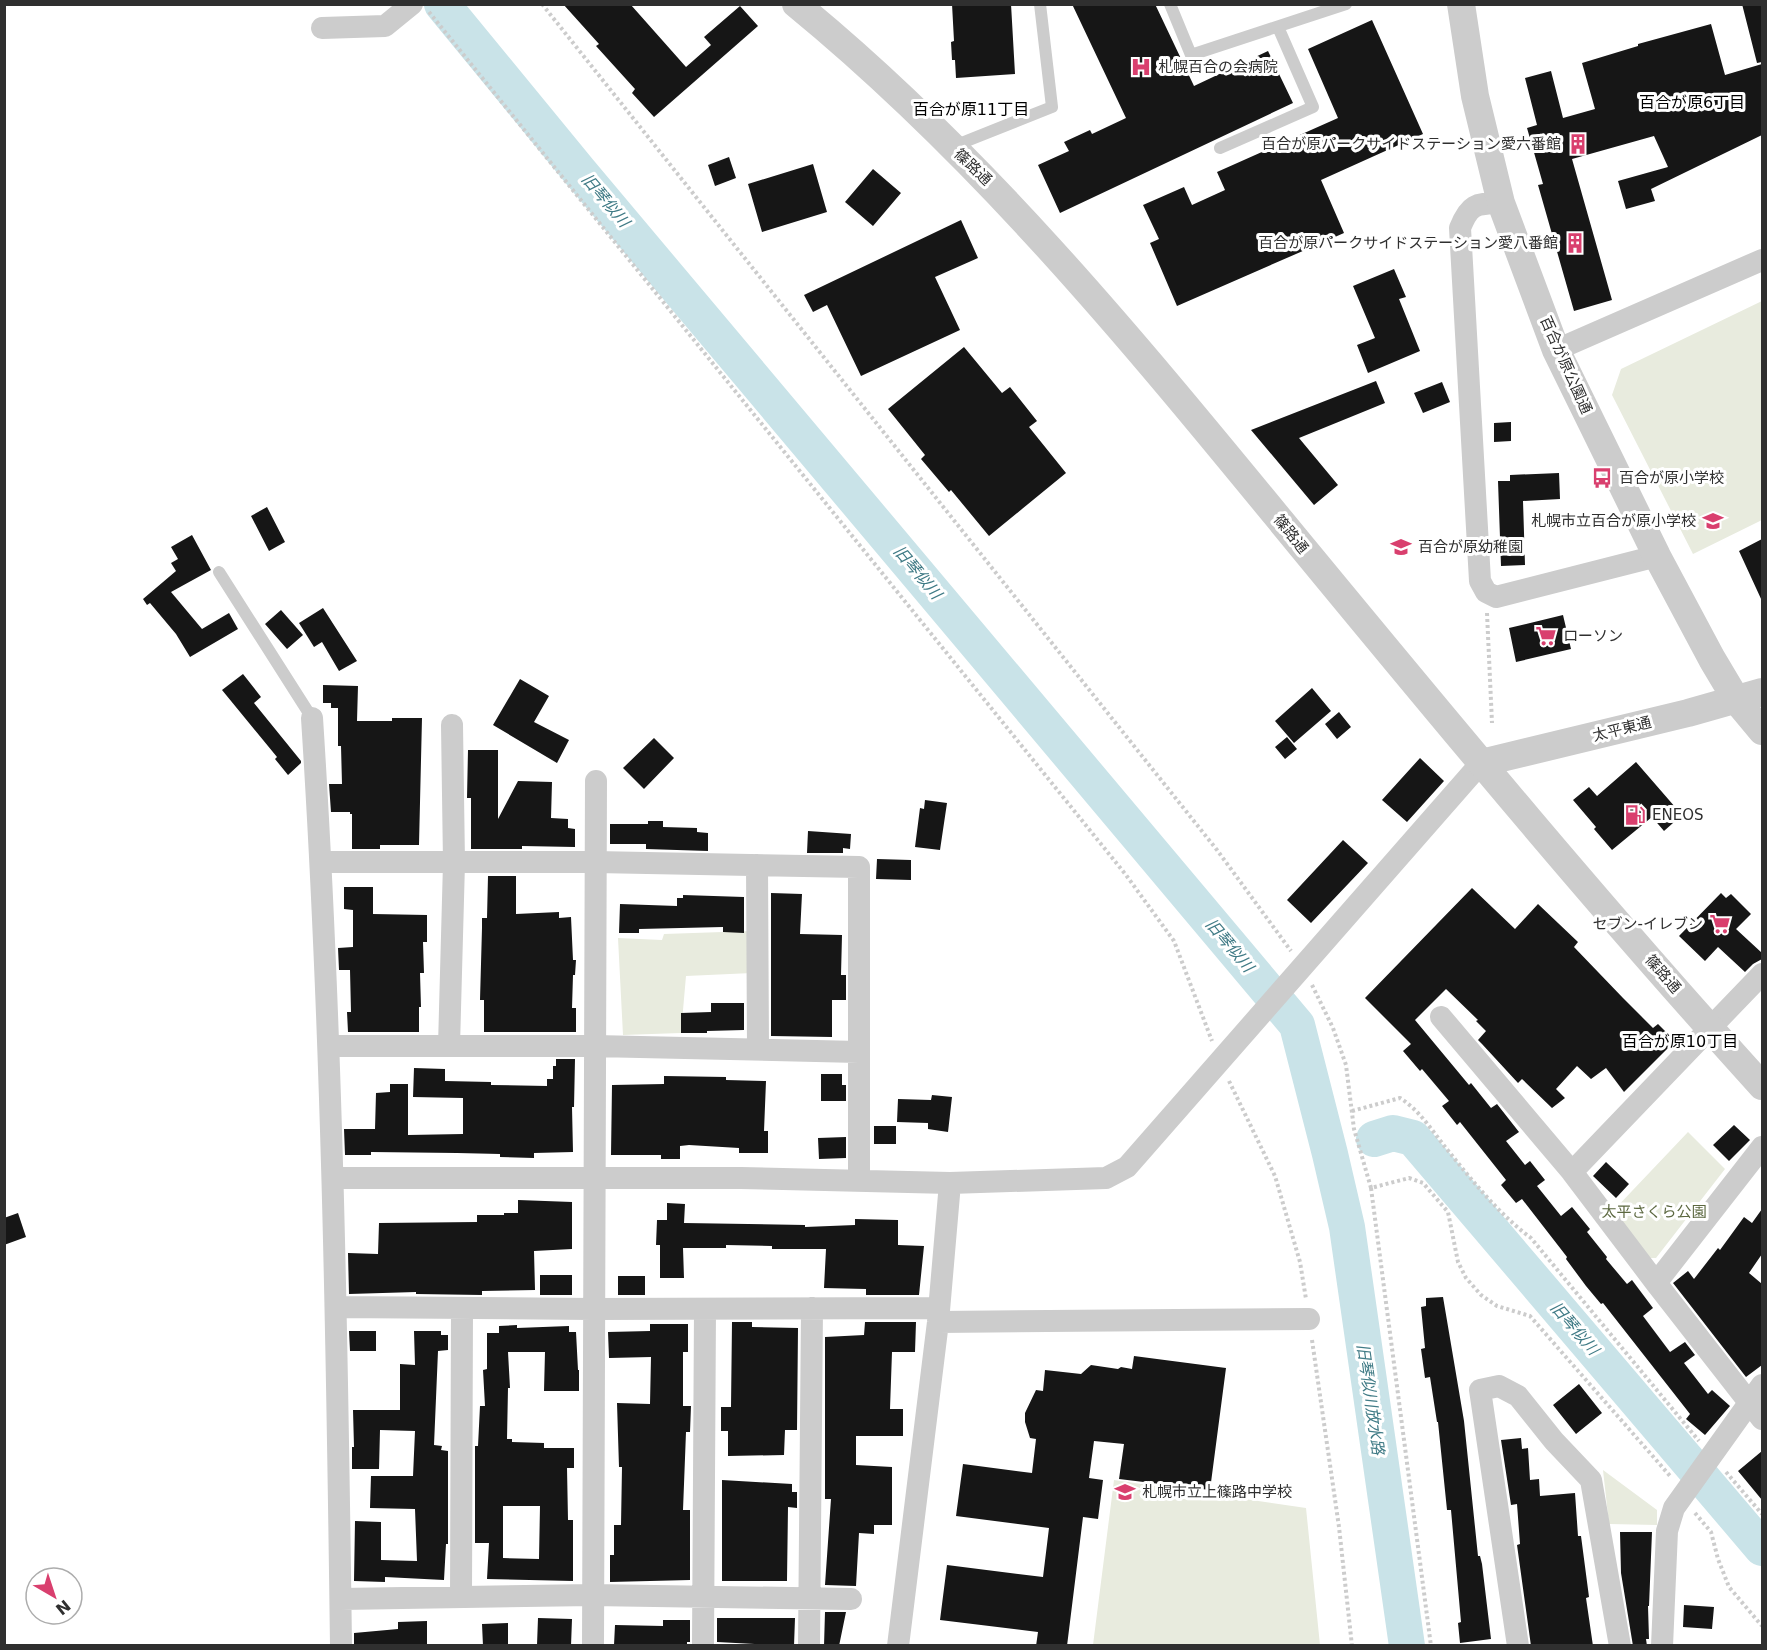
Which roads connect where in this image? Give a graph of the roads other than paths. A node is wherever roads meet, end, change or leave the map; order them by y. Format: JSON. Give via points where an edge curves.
{"nodes":[{"id":1,"x":796,"y":4,"type":"edge"},
{"id":2,"x":1040,"y":4,"type":"edge"},
{"id":3,"x":1170,"y":4,"type":"edge"},
{"id":4,"x":1346,"y":4,"type":"edge"},
{"id":5,"x":1461,"y":4,"type":"edge"},
{"id":6,"x":417,"y":6,"type":"edge"},
{"id":7,"x":1278,"y":27,"type":"junction"},
{"id":8,"x":322,"y":28,"type":"dead end"},
{"id":9,"x":952,"y":147,"type":"junction"},
{"id":10,"x":1220,"y":148,"type":"dead end"},
{"id":11,"x":1501,"y":203,"type":"junction"},
{"id":12,"x":1762,"y":261,"type":"edge"},
{"id":13,"x":1556,"y":350,"type":"junction"},
{"id":14,"x":1657,"y":556,"type":"junction"},
{"id":15,"x":219,"y":572,"type":"dead end"},
{"id":16,"x":1750,"y":696,"type":"edge"},
{"id":17,"x":312,"y":718,"type":"joint"},
{"id":18,"x":452,"y":725,"type":"dead end"},
{"id":19,"x":1762,"y":731,"type":"edge"},
{"id":20,"x":1481,"y":763,"type":"junction"},
{"id":21,"x":596,"y":781,"type":"dead end"},
{"id":22,"x":321,"y":862,"type":"junction"},
{"id":23,"x":595,"y":862,"type":"junction"},
{"id":24,"x":454,"y":863,"type":"junction"},
{"id":25,"x":757,"y":865,"type":"junction"},
{"id":26,"x":1762,"y":974,"type":"edge"},
{"id":27,"x":1441,"y":1017,"type":"dead end"},
{"id":28,"x":1710,"y":1029,"type":"junction"},
{"id":29,"x":328,"y":1046,"type":"junction"},
{"id":30,"x":450,"y":1046,"type":"junction"},
{"id":31,"x":595,"y":1046,"type":"junction"},
{"id":32,"x":758,"y":1049,"type":"junction"},
{"id":33,"x":859,"y":1052,"type":"junction"},
{"id":34,"x":1762,"y":1086,"type":"edge"},
{"id":35,"x":1762,"y":1147,"type":"edge"},
{"id":36,"x":1572,"y":1172,"type":"junction"},
{"id":37,"x":333,"y":1178,"type":"junction"},
{"id":38,"x":593,"y":1178,"type":"junction"},
{"id":39,"x":859,"y":1181,"type":"junction"},
{"id":40,"x":950,"y":1183,"type":"junction"},
{"id":41,"x":1656,"y":1283,"type":"junction"},
{"id":42,"x":336,"y":1307,"type":"junction"},
{"id":43,"x":462,"y":1308,"type":"junction"},
{"id":44,"x":812,"y":1308,"type":"junction"},
{"id":45,"x":593,"y":1309,"type":"junction"},
{"id":46,"x":705,"y":1309,"type":"junction"},
{"id":47,"x":938,"y":1315,"type":"junction"},
{"id":48,"x":1309,"y":1319,"type":"road end"},
{"id":49,"x":1762,"y":1385,"type":"edge"},
{"id":50,"x":1756,"y":1411,"type":"edge"},
{"id":51,"x":592,"y":1595,"type":"junction"},
{"id":52,"x":460,"y":1597,"type":"junction"},
{"id":53,"x":703,"y":1597,"type":"junction"},
{"id":54,"x":341,"y":1599,"type":"junction"},
{"id":55,"x":809,"y":1599,"type":"junction"},
{"id":56,"x":851,"y":1599,"type":"dead end"},
{"id":57,"x":341,"y":1646,"type":"edge"},
{"id":58,"x":593,"y":1646,"type":"edge"},
{"id":59,"x":703,"y":1646,"type":"edge"},
{"id":60,"x":809,"y":1646,"type":"edge"},
{"id":61,"x":898,"y":1646,"type":"edge"},
{"id":62,"x":1518,"y":1646,"type":"edge"},
{"id":63,"x":1620,"y":1646,"type":"edge"},
{"id":64,"x":1662,"y":1646,"type":"edge"}],
"edges":[{"from":1,"to":9,"type":"street","name":"篠路通"},
{"from":2,"to":9,"type":"lane","via":[[1052,107]]},
{"from":3,"to":7,"type":"lane","via":[[1191,55]]},
{"from":4,"to":7,"type":"lane"},
{"from":5,"to":11,"type":"street","name":"百合が原公園通","via":[[1475,96]]},
{"from":6,"to":8,"type":"street","via":[[385,26]]},
{"from":7,"to":10,"type":"lane","via":[[1313,107]]},
{"from":9,"to":20,"type":"street","name":"篠路通","via":[[996,190],[1170,386]]},
{"from":11,"to":13,"type":"street","name":"百合が原公園通"},
{"from":11,"to":14,"type":"street","via":[[1476,204],[1467,212],[1460,228],[1480,581],[1486,592],[1496,597]]},
{"from":12,"to":13,"type":"street"},
{"from":13,"to":14,"type":"street","name":"百合が原公園通"},
{"from":14,"to":16,"type":"street","name":"百合が原公園通","via":[[1712,659]]},
{"from":15,"to":17,"type":"lane"},
{"from":16,"to":19,"type":"street","name":"百合が原公園通"},
{"from":16,"to":20,"type":"street","name":"太平東通"},
{"from":17,"to":22,"type":"street"},
{"from":18,"to":24,"type":"street"},
{"from":20,"to":28,"type":"street","name":"篠路通"},
{"from":20,"to":40,"type":"street","via":[[1301,980],[1222,1047],[1127,1167],[1106,1178]]},
{"from":21,"to":23,"type":"street"},
{"from":22,"to":24,"type":"street"},
{"from":22,"to":29,"type":"street"},
{"from":23,"to":24,"type":"street"},
{"from":23,"to":25,"type":"street"},
{"from":23,"to":31,"type":"street"},
{"from":24,"to":30,"type":"street"},
{"from":25,"to":32,"type":"street"},
{"from":25,"to":33,"type":"street","via":[[859,867]]},
{"from":26,"to":28,"type":"street"},
{"from":27,"to":36,"type":"street"},
{"from":28,"to":34,"type":"street","name":"篠路通"},
{"from":28,"to":36,"type":"street"},
{"from":29,"to":30,"type":"street"},
{"from":29,"to":37,"type":"street"},
{"from":30,"to":31,"type":"street"},
{"from":31,"to":32,"type":"street"},
{"from":31,"to":38,"type":"street"},
{"from":32,"to":33,"type":"street"},
{"from":33,"to":39,"type":"street"},
{"from":35,"to":41,"type":"street"},
{"from":36,"to":41,"type":"street"},
{"from":37,"to":38,"type":"street"},
{"from":37,"to":42,"type":"street"},
{"from":38,"to":39,"type":"street"},
{"from":38,"to":45,"type":"street"},
{"from":39,"to":40,"type":"street"},
{"from":40,"to":47,"type":"street"},
{"from":41,"to":50,"type":"street"},
{"from":42,"to":43,"type":"street"},
{"from":42,"to":54,"type":"street"},
{"from":43,"to":45,"type":"street"},
{"from":43,"to":52,"type":"street"},
{"from":44,"to":46,"type":"street"},
{"from":44,"to":47,"type":"street"},
{"from":44,"to":55,"type":"street"},
{"from":45,"to":46,"type":"street"},
{"from":45,"to":51,"type":"street"},
{"from":46,"to":53,"type":"street"},
{"from":47,"to":48,"type":"street"},
{"from":47,"to":61,"type":"street"},
{"from":49,"to":50,"type":"street"},
{"from":50,"to":64,"type":"street","via":[[1708,1459],[1674,1508],[1666,1531]]},
{"from":51,"to":52,"type":"street"},
{"from":51,"to":53,"type":"street"},
{"from":51,"to":58,"type":"street"},
{"from":52,"to":54,"type":"street"},
{"from":53,"to":55,"type":"street"},
{"from":53,"to":59,"type":"street"},
{"from":54,"to":57,"type":"street"},
{"from":55,"to":56,"type":"street"},
{"from":55,"to":60,"type":"street"},
{"from":62,"to":63,"type":"street","via":[[1480,1390],[1499,1386],[1518,1396],[1591,1480]]}]}
